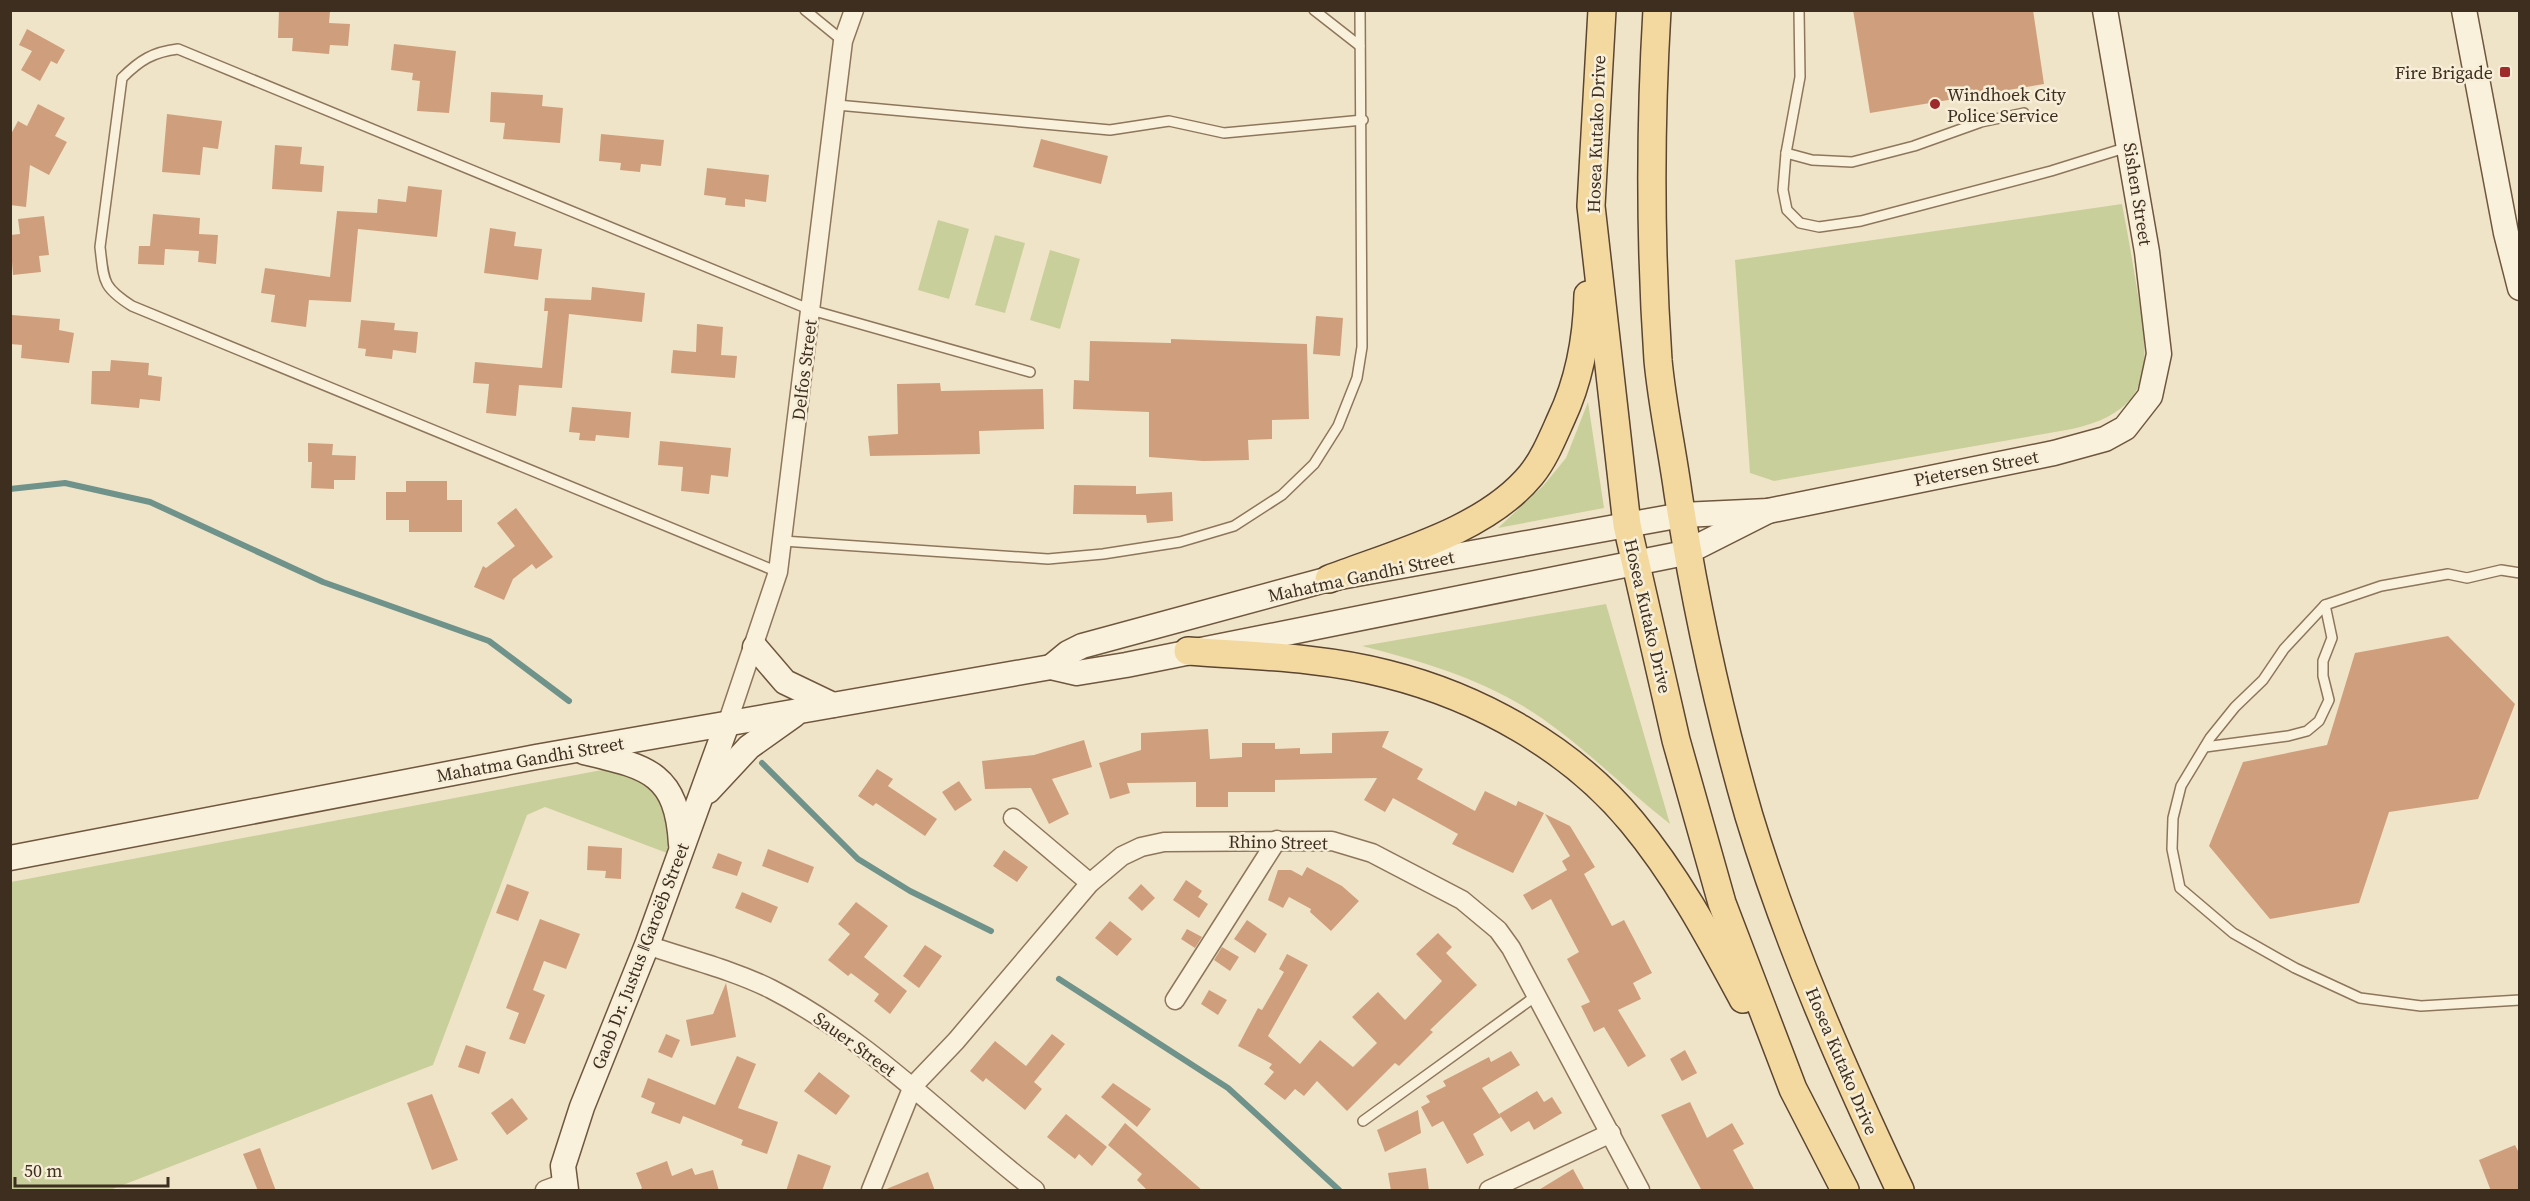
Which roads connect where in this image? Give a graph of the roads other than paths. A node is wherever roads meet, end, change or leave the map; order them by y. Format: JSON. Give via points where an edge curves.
{"nodes":[{"id":1,"x":805,"y":10,"type":"edge"},
{"id":2,"x":854,"y":10,"type":"edge"},
{"id":3,"x":1314,"y":10,"type":"edge"},
{"id":4,"x":1360,"y":10,"type":"edge"},
{"id":5,"x":1602,"y":10,"type":"edge"},
{"id":6,"x":1658,"y":10,"type":"edge"},
{"id":7,"x":1799,"y":10,"type":"edge"},
{"id":8,"x":2105,"y":10,"type":"edge"},
{"id":9,"x":2464,"y":10,"type":"edge"},
{"id":10,"x":843,"y":41,"type":"junction"},
{"id":11,"x":1360,"y":46,"type":"junction"},
{"id":12,"x":837,"y":105,"type":"junction"},
{"id":13,"x":2024,"y":113,"type":"dead end"},
{"id":14,"x":1363,"y":120,"type":"junction"},
{"id":15,"x":2130,"y":146,"type":"junction"},
{"id":16,"x":1786,"y":153,"type":"junction"},
{"id":17,"x":1591,"y":206,"type":"junction"},
{"id":18,"x":2520,"y":288,"type":"edge"},
{"id":19,"x":811,"y":310,"type":"junction"},
{"id":20,"x":1030,"y":372,"type":"dead end"},
{"id":21,"x":2155,"y":379,"type":"joint"},
{"id":22,"x":1768,"y":511,"type":"junction"},
{"id":23,"x":1682,"y":515,"type":"junction"},
{"id":24,"x":1627,"y":525,"type":"junction"},
{"id":25,"x":783,"y":541,"type":"junction"},
{"id":26,"x":1688,"y":552,"type":"junction"},
{"id":27,"x":1636,"y":563,"type":"junction"},
{"id":28,"x":778,"y":572,"type":"junction"},
{"id":29,"x":2520,"y":573,"type":"edge"},
{"id":30,"x":1329,"y":579,"type":"junction"},
{"id":31,"x":2325,"y":605,"type":"junction"},
{"id":32,"x":755,"y":647,"type":"junction"},
{"id":33,"x":1188,"y":651,"type":"junction"},
{"id":34,"x":1051,"y":668,"type":"junction"},
{"id":35,"x":834,"y":705,"type":"junction"},
{"id":36,"x":801,"y":711,"type":"junction"},
{"id":37,"x":727,"y":724,"type":"junction"},
{"id":38,"x":2205,"y":747,"type":"junction"},
{"id":39,"x":577,"y":750,"type":"junction"},
{"id":40,"x":702,"y":797,"type":"junction"},
{"id":41,"x":1013,"y":818,"type":"dead end"},
{"id":42,"x":1277,"y":840,"type":"junction"},
{"id":43,"x":681,"y":850,"type":"junction"},
{"id":44,"x":10,"y":858,"type":"edge"},
{"id":45,"x":1090,"y":883,"type":"junction"},
{"id":46,"x":647,"y":945,"type":"junction"},
{"id":47,"x":1536,"y":996,"type":"junction"},
{"id":48,"x":1175,"y":1000,"type":"dead end"},
{"id":49,"x":2520,"y":1000,"type":"edge"},
{"id":50,"x":913,"y":1086,"type":"junction"},
{"id":51,"x":1793,"y":1089,"type":"junction"},
{"id":52,"x":1363,"y":1121,"type":"dead end"},
{"id":53,"x":1611,"y":1133,"type":"junction"},
{"id":54,"x":558,"y":1188,"type":"edge"},
{"id":55,"x":871,"y":1191,"type":"edge"},
{"id":56,"x":1035,"y":1191,"type":"edge"},
{"id":57,"x":1489,"y":1191,"type":"edge"},
{"id":58,"x":1640,"y":1191,"type":"edge"},
{"id":59,"x":1845,"y":1191,"type":"edge"},
{"id":60,"x":1900,"y":1191,"type":"edge"}],
"edges":[{"from":1,"to":10,"type":"lane"},
{"from":2,"to":10,"type":"street","name":"Delfos Street"},
{"from":3,"to":11,"type":"lane"},
{"from":4,"to":11,"type":"lane"},
{"from":5,"to":17,"type":"main road","name":"Hosea Kutako Drive"},
{"from":6,"to":23,"type":"main road","name":"Hosea Kutako Drive","via":[[1652,211],[1655,293],[1659,363]]},
{"from":7,"to":16,"type":"lane","via":[[1800,77]]},
{"from":8,"to":15,"type":"street","name":"Sishen Street"},
{"from":9,"to":18,"type":"street"},
{"from":10,"to":12,"type":"street","name":"Delfos Street"},
{"from":11,"to":14,"type":"lane"},
{"from":12,"to":14,"type":"lane","via":[[1110,130],[1169,121],[1224,133]]},
{"from":12,"to":19,"type":"street","name":"Delfos Street"},
{"from":13,"to":16,"type":"lane","via":[[1981,122],[1914,146],[1852,162],[1812,160]]},
{"from":14,"to":25,"type":"lane","via":[[1364,315],[1357,378],[1338,426],[1314,464],[1282,495],[1234,526],[1180,542],[1103,554],[1048,559]]},
{"from":15,"to":16,"type":"lane","via":[[1862,221],[1819,228],[1800,223],[1787,210],[1783,190]]},
{"from":15,"to":21,"type":"street","name":"Sishen Street","via":[[2157,329]]},
{"from":17,"to":24,"type":"main road","name":"Hosea Kutako Drive"},
{"from":17,"to":30,"type":"main road","via":[[1588,324],[1573,394],[1531,476],[1472,522]]},
{"from":19,"to":20,"type":"lane"},
{"from":19,"to":25,"type":"street","name":"Delfos Street"},
{"from":19,"to":28,"type":"lane","via":[[178,49],[158,51],[122,78],[100,247],[103,272],[111,292],[143,311]]},
{"from":21,"to":22,"type":"street","name":"Pietersen Street","via":[[2139,412],[2124,428],[2105,439],[2054,453]]},
{"from":22,"to":23,"type":"street","name":"Pietersen Street"},
{"from":22,"to":26,"type":"street","name":"Pietersen Street"},
{"from":23,"to":24,"type":"street","name":"Mahatma Gandhi Street"},
{"from":23,"to":26,"type":"main road","name":"Hosea Kutako Drive"},
{"from":24,"to":27,"type":"main road","name":"Hosea Kutako Drive"},
{"from":24,"to":30,"type":"street","name":"Mahatma Gandhi Street"},
{"from":25,"to":28,"type":"street","name":"Delfos Street"},
{"from":26,"to":27,"type":"street","name":"Mahatma Gandhi Street"},
{"from":26,"to":60,"type":"main road","name":"Hosea Kutako Drive","via":[[1704,643],[1754,828],[1811,991]]},
{"from":27,"to":33,"type":"street","name":"Mahatma Gandhi Street"},
{"from":27,"to":51,"type":"main road","name":"Hosea Kutako Drive","via":[[1697,822],[1722,903]]},
{"from":28,"to":32,"type":"street","name":"Delfos Street"},
{"from":29,"to":31,"type":"lane","via":[[2501,570],[2467,578],[2448,574],[2381,586]]},
{"from":30,"to":34,"type":"street","name":"Mahatma Gandhi Street","via":[[1082,646]]},
{"from":31,"to":38,"type":"lane"},
{"from":31,"to":38,"type":"lane","via":[[2332,638],[2323,661],[2329,700],[2319,721],[2307,731],[2288,736]]},
{"from":32,"to":35,"type":"street","via":[[785,682]]},
{"from":32,"to":37,"type":"street","name":"Delfos Street"},
{"from":33,"to":34,"type":"street","name":"Mahatma Gandhi Street","via":[[1104,670],[1077,673]]},
{"from":33,"to":51,"type":"main road","via":[[1334,663],[1387,674],[1433,688],[1524,730],[1609,797],[1664,864],[1694,909]]},
{"from":34,"to":35,"type":"street","name":"Mahatma Gandhi Street"},
{"from":35,"to":36,"type":"street","name":"Mahatma Gandhi Street"},
{"from":36,"to":37,"type":"street","name":"Mahatma Gandhi Street"},
{"from":36,"to":40,"type":"street","via":[[749,747]]},
{"from":37,"to":39,"type":"street","name":"Mahatma Gandhi Street"},
{"from":37,"to":40,"type":"street","name":"Gaob Dr. Justus ǁGaroëb Street"},
{"from":38,"to":49,"type":"lane","via":[[2181,786],[2173,818],[2172,849],[2180,888],[2234,933],[2295,968],[2360,998],[2421,1006]]},
{"from":39,"to":43,"type":"street","via":[[632,765],[660,780],[677,808]]},
{"from":39,"to":44,"type":"street","name":"Mahatma Gandhi Street"},
{"from":40,"to":43,"type":"street","name":"Gaob Dr. Justus ǁGaroëb Street"},
{"from":41,"to":45,"type":"street"},
{"from":42,"to":45,"type":"street","name":"Rhino Street","via":[[1164,842],[1122,856]]},
{"from":42,"to":47,"type":"street","name":"Rhino Street","via":[[1332,841],[1372,853],[1462,900],[1498,930]]},
{"from":42,"to":48,"type":"street"},
{"from":43,"to":46,"type":"street","name":"Gaob Dr. Justus ǁGaroëb Street"},
{"from":45,"to":50,"type":"street","name":"Rhino Street"},
{"from":46,"to":50,"type":"street","name":"Sauer Street","via":[[769,988],[805,1008]]},
{"from":46,"to":54,"type":"street","name":"Gaob Dr. Justus ǁGaroëb Street","via":[[582,1107]]},
{"from":47,"to":52,"type":"lane"},
{"from":47,"to":53,"type":"street","name":"Rhino Street"},
{"from":50,"to":55,"type":"street"},
{"from":50,"to":56,"type":"street","name":"Sauer Street"},
{"from":51,"to":59,"type":"main road","name":"Hosea Kutako Drive"},
{"from":53,"to":57,"type":"street"},
{"from":53,"to":58,"type":"street","name":"Rhino Street"}]}
